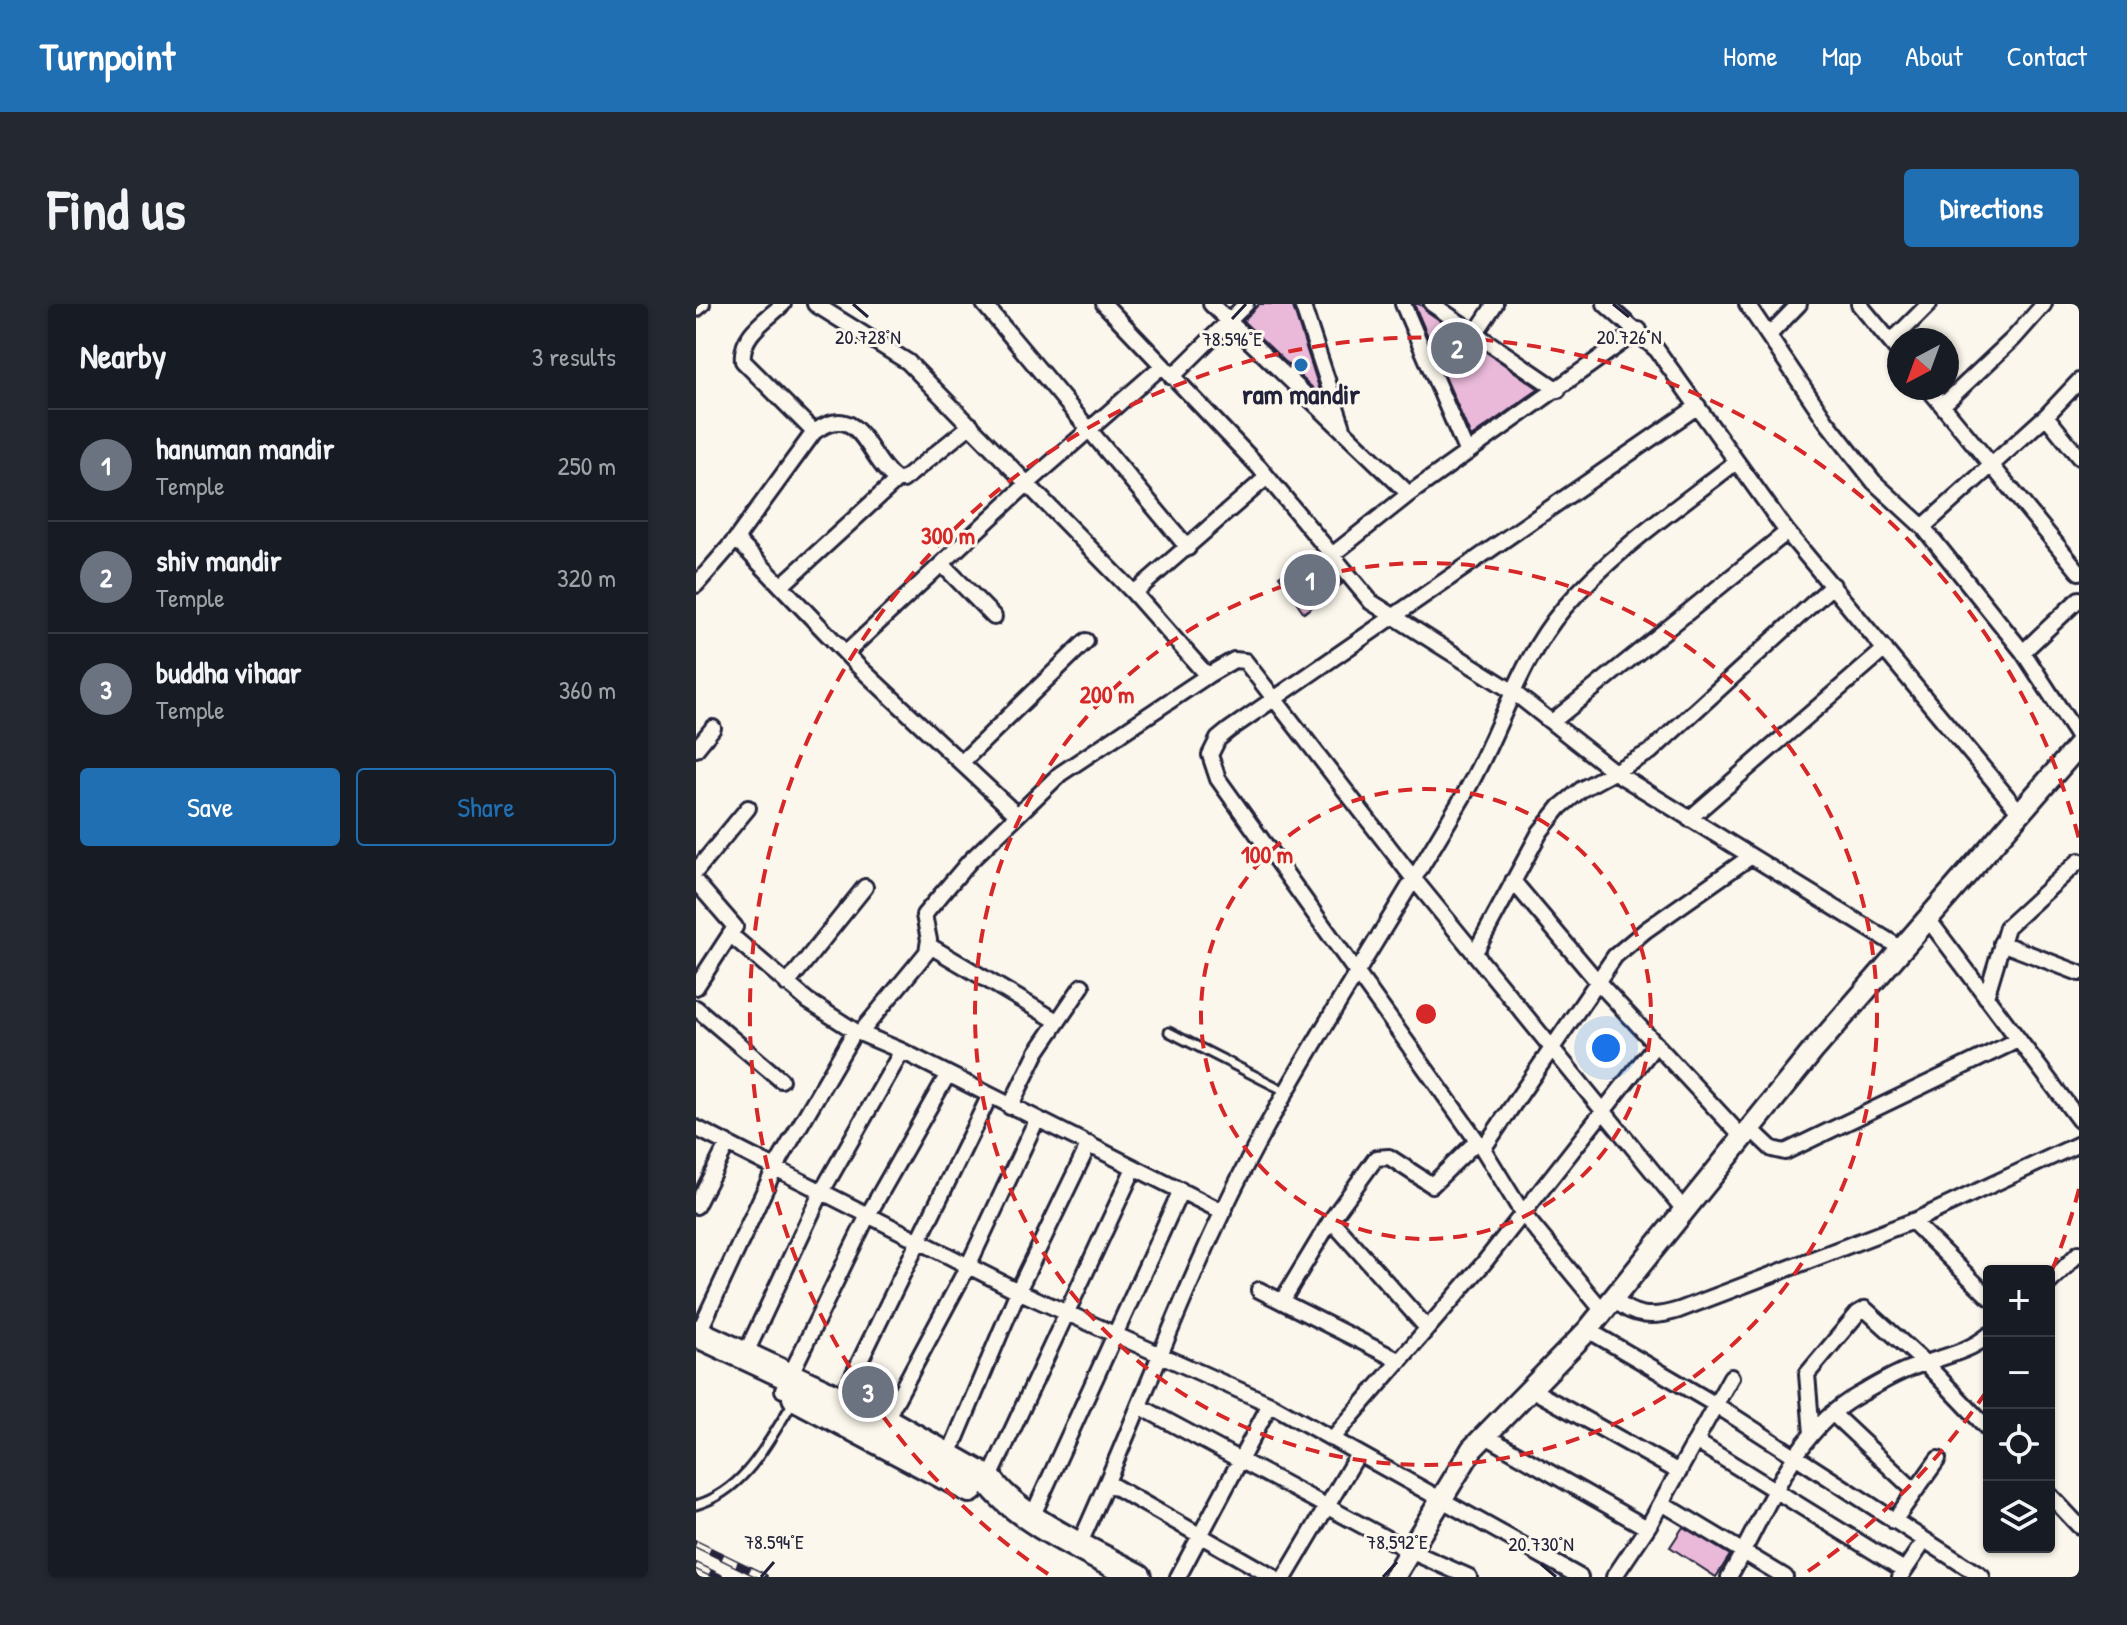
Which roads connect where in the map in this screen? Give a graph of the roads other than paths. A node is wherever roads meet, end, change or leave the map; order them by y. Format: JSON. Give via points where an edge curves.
{"nodes":[{"id":1,"x":783,"y":304,"type":"edge"},
{"id":2,"x":815,"y":304,"type":"edge"},
{"id":3,"x":984,"y":304,"type":"edge"},
{"id":4,"x":1104,"y":304,"type":"edge"},
{"id":5,"x":1211,"y":304,"type":"edge"},
{"id":6,"x":1246,"y":304,"type":"edge"},
{"id":7,"x":1302,"y":304,"type":"edge"},
{"id":8,"x":1403,"y":304,"type":"edge"},
{"id":9,"x":1432,"y":304,"type":"edge"},
{"id":10,"x":1495,"y":304,"type":"edge"},
{"id":11,"x":1605,"y":304,"type":"edge"},
{"id":12,"x":1747,"y":304,"type":"edge"},
{"id":13,"x":1799,"y":304,"type":"edge"},
{"id":14,"x":1859,"y":304,"type":"edge"},
{"id":15,"x":1929,"y":304,"type":"edge"},
{"id":16,"x":2044,"y":304,"type":"edge"},
{"id":17,"x":1228,"y":323,"type":"junction"},
{"id":18,"x":1910,"y":328,"type":"edge"},
{"id":19,"x":1639,"y":330,"type":"junction"},
{"id":20,"x":1475,"y":334,"type":"junction"},
{"id":21,"x":1770,"y":334,"type":"junction"},
{"id":22,"x":1887,"y":337,"type":"edge"},
{"id":23,"x":1167,"y":372,"type":"junction"},
{"id":24,"x":2079,"y":381,"type":"edge"},
{"id":25,"x":1558,"y":390,"type":"junction"},
{"id":26,"x":1939,"y":400,"type":"edge"},
{"id":27,"x":1943,"y":405,"type":"junction"},
{"id":28,"x":1698,"y":406,"type":"junction"},
{"id":29,"x":2046,"y":416,"type":"junction"},
{"id":30,"x":971,"y":425,"type":"junction"},
{"id":31,"x":1343,"y":428,"type":"junction"},
{"id":32,"x":1088,"y":431,"type":"junction"},
{"id":33,"x":814,"y":432,"type":"junction"},
{"id":34,"x":1467,"y":453,"type":"junction"},
{"id":35,"x":2079,"y":457,"type":"edge"},
{"id":36,"x":1736,"y":462,"type":"junction"},
{"id":37,"x":1990,"y":464,"type":"junction"},
{"id":38,"x":1267,"y":477,"type":"junction"},
{"id":39,"x":897,"y":480,"type":"junction"},
{"id":40,"x":1027,"y":484,"type":"junction"},
{"id":41,"x":1409,"y":494,"type":"junction"},
{"id":42,"x":1923,"y":527,"type":"junction"},
{"id":43,"x":1787,"y":532,"type":"junction"},
{"id":44,"x":736,"y":539,"type":"junction"},
{"id":45,"x":1188,"y":548,"type":"junction"},
{"id":46,"x":1332,"y":555,"type":"junction"},
{"id":47,"x":942,"y":564,"type":"junction"},
{"id":48,"x":2079,"y":572,"type":"edge"},
{"id":49,"x":696,"y":585,"type":"edge"},
{"id":50,"x":1833,"y":585,"type":"junction"},
{"id":51,"x":781,"y":586,"type":"junction"},
{"id":52,"x":1134,"y":593,"type":"junction"},
{"id":53,"x":2079,"y":599,"type":"edge"},
{"id":54,"x":994,"y":617,"type":"dead end"},
{"id":55,"x":1393,"y":618,"type":"junction"},
{"id":56,"x":1086,"y":641,"type":"dead end"},
{"id":57,"x":1885,"y":649,"type":"junction"},
{"id":58,"x":2023,"y":652,"type":"junction"},
{"id":59,"x":846,"y":653,"type":"junction"},
{"id":60,"x":1210,"y":674,"type":"junction"},
{"id":61,"x":1512,"y":691,"type":"junction"},
{"id":62,"x":1276,"y":699,"type":"junction"},
{"id":63,"x":1552,"y":722,"type":"junction"},
{"id":64,"x":713,"y":728,"type":"dead end"},
{"id":65,"x":2079,"y":738,"type":"edge"},
{"id":66,"x":2079,"y":745,"type":"edge"},
{"id":67,"x":696,"y":749,"type":"edge"},
{"id":68,"x":962,"y":762,"type":"junction"},
{"id":69,"x":1616,"y":773,"type":"junction"},
{"id":70,"x":748,"y":808,"type":"dead end"},
{"id":71,"x":1017,"y":815,"type":"junction"},
{"id":72,"x":2022,"y":815,"type":"junction"},
{"id":73,"x":1689,"y":819,"type":"junction"},
{"id":74,"x":1750,"y":857,"type":"junction"},
{"id":75,"x":2079,"y":861,"type":"edge"},
{"id":76,"x":696,"y":871,"type":"edge"},
{"id":77,"x":1413,"y":878,"type":"junction"},
{"id":78,"x":1513,"y":881,"type":"junction"},
{"id":79,"x":696,"y":882,"type":"edge"},
{"id":80,"x":865,"y":887,"type":"dead end"},
{"id":81,"x":1928,"y":919,"type":"junction"},
{"id":82,"x":732,"y":936,"type":"junction"},
{"id":83,"x":2001,"y":943,"type":"junction"},
{"id":84,"x":930,"y":946,"type":"junction"},
{"id":85,"x":1902,"y":949,"type":"junction"},
{"id":86,"x":1476,"y":951,"type":"junction"},
{"id":87,"x":2079,"y":973,"type":"edge"},
{"id":88,"x":1358,"y":974,"type":"junction"},
{"id":89,"x":1597,"y":981,"type":"junction"},
{"id":90,"x":787,"y":984,"type":"junction"},
{"id":91,"x":1082,"y":986,"type":"dead end"},
{"id":92,"x":696,"y":987,"type":"edge"},
{"id":93,"x":1986,"y":997,"type":"junction"},
{"id":94,"x":696,"y":1008,"type":"edge"},
{"id":95,"x":1057,"y":1021,"type":"junction"},
{"id":96,"x":858,"y":1031,"type":"junction"},
{"id":97,"x":1169,"y":1032,"type":"dead end"},
{"id":98,"x":2018,"y":1040,"type":"junction"},
{"id":99,"x":1656,"y":1044,"type":"junction"},
{"id":100,"x":902,"y":1051,"type":"junction"},
{"id":101,"x":1553,"y":1052,"type":"junction"},
{"id":102,"x":948,"y":1074,"type":"junction"},
{"id":103,"x":781,"y":1080,"type":"dead end"},
{"id":104,"x":1287,"y":1092,"type":"junction"},
{"id":105,"x":989,"y":1097,"type":"junction"},
{"id":106,"x":1010,"y":1107,"type":"junction"},
{"id":107,"x":1604,"y":1112,"type":"junction"},
{"id":108,"x":2079,"y":1120,"type":"edge"},
{"id":109,"x":1036,"y":1121,"type":"junction"},
{"id":110,"x":696,"y":1128,"type":"edge"},
{"id":111,"x":1747,"y":1133,"type":"junction"},
{"id":112,"x":1089,"y":1144,"type":"junction"},
{"id":113,"x":2079,"y":1144,"type":"edge"},
{"id":114,"x":727,"y":1145,"type":"junction"},
{"id":115,"x":1480,"y":1145,"type":"junction"},
{"id":116,"x":1134,"y":1168,"type":"junction"},
{"id":117,"x":774,"y":1170,"type":"junction"},
{"id":118,"x":1181,"y":1190,"type":"junction"},
{"id":119,"x":821,"y":1193,"type":"junction"},
{"id":120,"x":696,"y":1206,"type":"edge"},
{"id":121,"x":1685,"y":1211,"type":"junction"},
{"id":122,"x":1223,"y":1212,"type":"junction"},
{"id":123,"x":1523,"y":1214,"type":"junction"},
{"id":124,"x":868,"y":1215,"type":"junction"},
{"id":125,"x":1331,"y":1220,"type":"junction"},
{"id":126,"x":1912,"y":1221,"type":"junction"},
{"id":127,"x":916,"y":1240,"type":"junction"},
{"id":128,"x":2079,"y":1253,"type":"edge"},
{"id":129,"x":968,"y":1266,"type":"junction"},
{"id":130,"x":2055,"y":1277,"type":"edge"},
{"id":131,"x":1259,"y":1290,"type":"dead end"},
{"id":132,"x":1018,"y":1291,"type":"junction"},
{"id":133,"x":1983,"y":1291,"type":"edge"},
{"id":134,"x":1282,"y":1301,"type":"junction"},
{"id":135,"x":1609,"y":1305,"type":"junction"},
{"id":136,"x":1066,"y":1312,"type":"junction"},
{"id":137,"x":1427,"y":1328,"type":"junction"},
{"id":138,"x":1588,"y":1330,"type":"junction"},
{"id":139,"x":1114,"y":1335,"type":"junction"},
{"id":140,"x":1987,"y":1337,"type":"edge"},
{"id":141,"x":697,"y":1338,"type":"edge"},
{"id":142,"x":1162,"y":1353,"type":"junction"},
{"id":143,"x":745,"y":1355,"type":"junction"},
{"id":144,"x":1398,"y":1360,"type":"junction"},
{"id":145,"x":1926,"y":1364,"type":"junction"},
{"id":146,"x":1731,"y":1377,"type":"dead end"},
{"id":147,"x":789,"y":1388,"type":"junction"},
{"id":148,"x":1529,"y":1388,"type":"junction"},
{"id":149,"x":841,"y":1400,"type":"junction"},
{"id":150,"x":1270,"y":1404,"type":"junction"},
{"id":151,"x":1716,"y":1405,"type":"junction"},
{"id":152,"x":1141,"y":1407,"type":"junction"},
{"id":153,"x":1832,"y":1413,"type":"junction"},
{"id":154,"x":885,"y":1421,"type":"junction"},
{"id":155,"x":1983,"y":1424,"type":"edge"},
{"id":156,"x":1812,"y":1434,"type":"junction"},
{"id":157,"x":1484,"y":1435,"type":"junction"},
{"id":158,"x":1332,"y":1439,"type":"junction"},
{"id":159,"x":1697,"y":1442,"type":"junction"},
{"id":160,"x":1358,"y":1454,"type":"junction"},
{"id":161,"x":948,"y":1457,"type":"junction"},
{"id":162,"x":1797,"y":1459,"type":"junction"},
{"id":163,"x":1938,"y":1459,"type":"dead end"},
{"id":164,"x":1240,"y":1462,"type":"junction"},
{"id":165,"x":1679,"y":1472,"type":"junction"},
{"id":166,"x":1108,"y":1483,"type":"junction"},
{"id":167,"x":993,"y":1485,"type":"junction"},
{"id":168,"x":1776,"y":1491,"type":"junction"},
{"id":169,"x":1915,"y":1491,"type":"junction"},
{"id":170,"x":1439,"y":1499,"type":"junction"},
{"id":171,"x":2055,"y":1500,"type":"edge"},
{"id":172,"x":1662,"y":1503,"type":"junction"},
{"id":173,"x":696,"y":1505,"type":"edge"},
{"id":174,"x":1327,"y":1505,"type":"junction"},
{"id":175,"x":1032,"y":1517,"type":"junction"},
{"id":176,"x":1894,"y":1521,"type":"junction"},
{"id":177,"x":2079,"y":1526,"type":"edge"},
{"id":178,"x":1647,"y":1528,"type":"junction"},
{"id":179,"x":1200,"y":1533,"type":"junction"},
{"id":180,"x":1925,"y":1540,"type":"junction"},
{"id":181,"x":1079,"y":1545,"type":"junction"},
{"id":182,"x":1408,"y":1550,"type":"junction"},
{"id":183,"x":1743,"y":1552,"type":"junction"},
{"id":184,"x":1902,"y":1574,"type":"edge"},
{"id":185,"x":1138,"y":1577,"type":"edge"},
{"id":186,"x":1178,"y":1577,"type":"edge"},
{"id":187,"x":1273,"y":1577,"type":"edge"},
{"id":188,"x":1285,"y":1577,"type":"edge"},
{"id":189,"x":1394,"y":1577,"type":"edge"},
{"id":190,"x":1469,"y":1577,"type":"edge"},
{"id":191,"x":1580,"y":1577,"type":"edge"},
{"id":192,"x":1614,"y":1577,"type":"edge"},
{"id":193,"x":1729,"y":1577,"type":"edge"},
{"id":194,"x":1785,"y":1577,"type":"edge"},
{"id":195,"x":1982,"y":1577,"type":"edge"}],
"edges":[{"from":1,"to":33,"type":"street","via":[[749,335],[743,361]]},
{"from":2,"to":30,"type":"street","via":[[908,362]]},
{"from":3,"to":32,"type":"street"},
{"from":4,"to":23,"type":"street"},
{"from":5,"to":17,"type":"street"},
{"from":6,"to":17,"type":"street"},
{"from":7,"to":31,"type":"street"},
{"from":8,"to":34,"type":"street"},
{"from":9,"to":20,"type":"street"},
{"from":10,"to":20,"type":"street"},
{"from":11,"to":19,"type":"street"},
{"from":12,"to":21,"type":"street"},
{"from":13,"to":21,"type":"street"},
{"from":14,"to":22,"type":"street"},
{"from":15,"to":18,"type":"street"},
{"from":16,"to":27,"type":"street"},
{"from":17,"to":23,"type":"street"},
{"from":17,"to":31,"type":"street"},
{"from":19,"to":25,"type":"street"},
{"from":19,"to":28,"type":"street"},
{"from":20,"to":25,"type":"street"},
{"from":21,"to":42,"type":"street","via":[[1826,421],[1874,482]]},
{"from":23,"to":32,"type":"street"},
{"from":23,"to":38,"type":"street"},
{"from":24,"to":29,"type":"street"},
{"from":25,"to":34,"type":"street"},
{"from":26,"to":27,"type":"street"},
{"from":27,"to":37,"type":"street"},
{"from":28,"to":36,"type":"street"},
{"from":28,"to":55,"type":"street"},
{"from":29,"to":35,"type":"street"},
{"from":29,"to":37,"type":"street"},
{"from":30,"to":39,"type":"street"},
{"from":30,"to":40,"type":"street"},
{"from":31,"to":41,"type":"street"},
{"from":32,"to":40,"type":"street"},
{"from":32,"to":45,"type":"street"},
{"from":33,"to":39,"type":"street","via":[[845,421]]},
{"from":33,"to":44,"type":"street"},
{"from":34,"to":41,"type":"street"},
{"from":36,"to":43,"type":"street"},
{"from":36,"to":61,"type":"street","via":[[1590,581],[1546,633]]},
{"from":37,"to":42,"type":"street"},
{"from":37,"to":48,"type":"street"},
{"from":38,"to":45,"type":"street"},
{"from":38,"to":46,"type":"street"},
{"from":39,"to":51,"type":"street"},
{"from":40,"to":47,"type":"street"},
{"from":40,"to":52,"type":"street"},
{"from":41,"to":46,"type":"street"},
{"from":42,"to":58,"type":"street"},
{"from":43,"to":50,"type":"street"},
{"from":43,"to":63,"type":"street"},
{"from":44,"to":49,"type":"street"},
{"from":44,"to":51,"type":"street"},
{"from":45,"to":52,"type":"street"},
{"from":46,"to":55,"type":"street","via":[[1371,602]]},
{"from":47,"to":54,"type":"street"},
{"from":47,"to":59,"type":"street"},
{"from":50,"to":57,"type":"street"},
{"from":50,"to":69,"type":"street","via":[[1650,752]]},
{"from":51,"to":59,"type":"street"},
{"from":52,"to":60,"type":"street"},
{"from":53,"to":58,"type":"street"},
{"from":55,"to":61,"type":"street"},
{"from":55,"to":62,"type":"street"},
{"from":56,"to":68,"type":"street"},
{"from":57,"to":72,"type":"street"},
{"from":57,"to":73,"type":"street"},
{"from":58,"to":65,"type":"street"},
{"from":59,"to":68,"type":"street"},
{"from":60,"to":62,"type":"street","via":[[1240,658]]},
{"from":60,"to":71,"type":"street","via":[[1081,757]]},
{"from":61,"to":63,"type":"street"},
{"from":61,"to":77,"type":"street","via":[[1465,793]]},
{"from":62,"to":77,"type":"street"},
{"from":62,"to":88,"type":"street","via":[[1218,739],[1210,755],[1212,766]]},
{"from":63,"to":69,"type":"street"},
{"from":64,"to":67,"type":"street"},
{"from":66,"to":72,"type":"street"},
{"from":68,"to":71,"type":"street"},
{"from":69,"to":73,"type":"street"},
{"from":69,"to":78,"type":"street","via":[[1560,807]]},
{"from":70,"to":76,"type":"street"},
{"from":71,"to":84,"type":"street","via":[[927,908],[923,921]]},
{"from":72,"to":81,"type":"street"},
{"from":73,"to":74,"type":"street"},
{"from":74,"to":85,"type":"street"},
{"from":74,"to":89,"type":"street","via":[[1631,942]]},
{"from":75,"to":83,"type":"street","via":[[2013,920]]},
{"from":77,"to":86,"type":"street"},
{"from":77,"to":88,"type":"street"},
{"from":78,"to":86,"type":"street"},
{"from":78,"to":89,"type":"street"},
{"from":79,"to":82,"type":"street","via":[[731,918]]},
{"from":80,"to":90,"type":"street"},
{"from":81,"to":85,"type":"street"},
{"from":81,"to":93,"type":"street"},
{"from":82,"to":90,"type":"street"},
{"from":82,"to":92,"type":"street"},
{"from":83,"to":87,"type":"street"},
{"from":83,"to":93,"type":"street"},
{"from":84,"to":95,"type":"street"},
{"from":84,"to":96,"type":"street"},
{"from":85,"to":111,"type":"street"},
{"from":86,"to":101,"type":"street"},
{"from":88,"to":104,"type":"street"},
{"from":88,"to":115,"type":"street"},
{"from":89,"to":99,"type":"street"},
{"from":89,"to":101,"type":"street"},
{"from":90,"to":96,"type":"street"},
{"from":91,"to":95,"type":"street"},
{"from":93,"to":98,"type":"street"},
{"from":94,"to":103,"type":"street"},
{"from":95,"to":106,"type":"street"},
{"from":96,"to":100,"type":"street"},
{"from":96,"to":117,"type":"street"},
{"from":97,"to":104,"type":"lane"},
{"from":98,"to":108,"type":"street"},
{"from":98,"to":111,"type":"street","via":[[1785,1152]]},
{"from":99,"to":107,"type":"street"},
{"from":99,"to":111,"type":"street"},
{"from":100,"to":102,"type":"street"},
{"from":100,"to":119,"type":"street"},
{"from":101,"to":107,"type":"street"},
{"from":101,"to":115,"type":"street"},
{"from":102,"to":105,"type":"street"},
{"from":102,"to":124,"type":"street"},
{"from":104,"to":122,"type":"street"},
{"from":105,"to":106,"type":"street"},
{"from":105,"to":127,"type":"street"},
{"from":106,"to":109,"type":"street"},
{"from":107,"to":121,"type":"street"},
{"from":107,"to":123,"type":"street"},
{"from":109,"to":112,"type":"street"},
{"from":109,"to":129,"type":"street"},
{"from":110,"to":114,"type":"street"},
{"from":111,"to":121,"type":"street"},
{"from":112,"to":116,"type":"street"},
{"from":112,"to":132,"type":"street"},
{"from":113,"to":126,"type":"street"},
{"from":114,"to":117,"type":"street"},
{"from":114,"to":120,"type":"street"},
{"from":115,"to":123,"type":"street"},
{"from":115,"to":125,"type":"street","via":[[1432,1185],[1389,1157],[1376,1158]]},
{"from":116,"to":118,"type":"street"},
{"from":116,"to":136,"type":"street"},
{"from":117,"to":119,"type":"street"},
{"from":117,"to":141,"type":"street"},
{"from":118,"to":122,"type":"street"},
{"from":118,"to":139,"type":"street"},
{"from":119,"to":124,"type":"street"},
{"from":119,"to":143,"type":"street"},
{"from":121,"to":135,"type":"street"},
{"from":122,"to":142,"type":"street"},
{"from":123,"to":135,"type":"street"},
{"from":123,"to":137,"type":"street"},
{"from":124,"to":127,"type":"street"},
{"from":124,"to":147,"type":"street"},
{"from":125,"to":134,"type":"street"},
{"from":125,"to":137,"type":"street"},
{"from":126,"to":133,"type":"street"},
{"from":126,"to":135,"type":"street","via":[[1659,1316]]},
{"from":127,"to":129,"type":"street"},
{"from":127,"to":149,"type":"street"},
{"from":128,"to":130,"type":"street"},
{"from":129,"to":132,"type":"street"},
{"from":129,"to":154,"type":"street"},
{"from":131,"to":134,"type":"street"},
{"from":132,"to":136,"type":"street"},
{"from":132,"to":161,"type":"street"},
{"from":134,"to":144,"type":"street"},
{"from":135,"to":138,"type":"street"},
{"from":136,"to":139,"type":"street"},
{"from":136,"to":167,"type":"street"},
{"from":137,"to":144,"type":"street"},
{"from":138,"to":148,"type":"street"},
{"from":138,"to":151,"type":"street"},
{"from":139,"to":142,"type":"street"},
{"from":139,"to":175,"type":"street"},
{"from":140,"to":145,"type":"street"},
{"from":141,"to":143,"type":"highway"},
{"from":141,"to":147,"type":"highway"},
{"from":142,"to":150,"type":"street"},
{"from":142,"to":152,"type":"street"},
{"from":143,"to":147,"type":"highway"},
{"from":144,"to":158,"type":"street"},
{"from":145,"to":153,"type":"street"},
{"from":145,"to":155,"type":"street"},
{"from":145,"to":156,"type":"street","via":[[1872,1312],[1858,1313],[1807,1374]]},
{"from":146,"to":151,"type":"street"},
{"from":147,"to":149,"type":"highway"},
{"from":147,"to":167,"type":"highway","via":[[973,1491]]},
{"from":147,"to":173,"type":"lane","via":[[756,1462],[719,1495]]},
{"from":148,"to":157,"type":"street"},
{"from":148,"to":165,"type":"street"},
{"from":149,"to":154,"type":"highway"},
{"from":150,"to":158,"type":"street"},
{"from":150,"to":164,"type":"street"},
{"from":151,"to":159,"type":"street"},
{"from":151,"to":162,"type":"street"},
{"from":152,"to":164,"type":"street"},
{"from":152,"to":166,"type":"street"},
{"from":153,"to":156,"type":"street"},
{"from":153,"to":169,"type":"street"},
{"from":154,"to":161,"type":"highway"},
{"from":156,"to":162,"type":"street"},
{"from":157,"to":170,"type":"street"},
{"from":157,"to":178,"type":"street"},
{"from":158,"to":160,"type":"street"},
{"from":159,"to":165,"type":"street"},
{"from":159,"to":168,"type":"street"},
{"from":160,"to":170,"type":"street"},
{"from":160,"to":174,"type":"street"},
{"from":161,"to":167,"type":"highway"},
{"from":162,"to":168,"type":"street"},
{"from":162,"to":176,"type":"street"},
{"from":163,"to":169,"type":"street"},
{"from":164,"to":174,"type":"street"},
{"from":164,"to":179,"type":"street"},
{"from":165,"to":172,"type":"street"},
{"from":166,"to":179,"type":"street"},
{"from":166,"to":181,"type":"street"},
{"from":167,"to":175,"type":"highway"},
{"from":168,"to":183,"type":"street"},
{"from":168,"to":184,"type":"street"},
{"from":169,"to":176,"type":"street"},
{"from":170,"to":182,"type":"street"},
{"from":170,"to":191,"type":"street"},
{"from":171,"to":177,"type":"street"},
{"from":172,"to":178,"type":"street"},
{"from":172,"to":183,"type":"street"},
{"from":174,"to":182,"type":"street"},
{"from":174,"to":188,"type":"street"},
{"from":175,"to":181,"type":"highway"},
{"from":176,"to":180,"type":"street"},
{"from":178,"to":192,"type":"street"},
{"from":179,"to":186,"type":"street"},
{"from":179,"to":187,"type":"street"},
{"from":180,"to":184,"type":"street"},
{"from":180,"to":195,"type":"street"},
{"from":181,"to":185,"type":"highway"},
{"from":182,"to":189,"type":"street"},
{"from":182,"to":190,"type":"street"},
{"from":183,"to":193,"type":"street"},
{"from":183,"to":194,"type":"street"}]}
